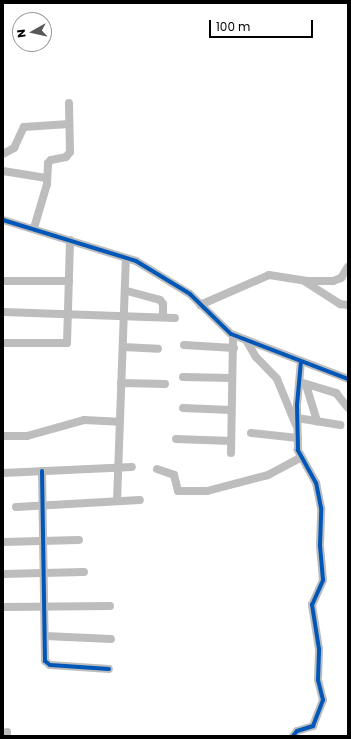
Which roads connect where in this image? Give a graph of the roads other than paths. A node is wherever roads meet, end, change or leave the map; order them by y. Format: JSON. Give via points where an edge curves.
{"nodes":[{"id":1,"x":69,"y":103,"type":"dead end"},
{"id":2,"x":69,"y":124,"type":"junction"},
{"id":3,"x":3,"y":154,"type":"edge"},
{"id":4,"x":3,"y":171,"type":"edge"},
{"id":5,"x":46,"y":178,"type":"junction"},
{"id":6,"x":3,"y":220,"type":"edge"},
{"id":7,"x":34,"y":228,"type":"junction"},
{"id":8,"x":70,"y":240,"type":"junction"},
{"id":9,"x":126,"y":258,"type":"junction"},
{"id":10,"x":348,"y":267,"type":"edge"},
{"id":11,"x":69,"y":280,"type":"junction"},
{"id":12,"x":3,"y":281,"type":"edge"},
{"id":13,"x":304,"y":281,"type":"junction"},
{"id":14,"x":126,"y":291,"type":"junction"},
{"id":15,"x":200,"y":305,"type":"junction"},
{"id":16,"x":348,"y":305,"type":"edge"},
{"id":17,"x":3,"y":312,"type":"edge"},
{"id":18,"x":67,"y":313,"type":"junction"},
{"id":19,"x":125,"y":315,"type":"junction"},
{"id":20,"x":163,"y":317,"type":"junction"},
{"id":21,"x":174,"y":318,"type":"dead end"},
{"id":22,"x":233,"y":335,"type":"junction"},
{"id":23,"x":246,"y":340,"type":"junction"},
{"id":24,"x":3,"y":343,"type":"edge"},
{"id":25,"x":184,"y":345,"type":"dead end"},
{"id":26,"x":124,"y":347,"type":"junction"},
{"id":27,"x":234,"y":348,"type":"junction"},
{"id":28,"x":158,"y":349,"type":"dead end"},
{"id":29,"x":301,"y":361,"type":"junction"},
{"id":30,"x":182,"y":377,"type":"dead end"},
{"id":31,"x":231,"y":378,"type":"junction"},
{"id":32,"x":348,"y":379,"type":"edge"},
{"id":33,"x":122,"y":383,"type":"junction"},
{"id":34,"x":165,"y":384,"type":"dead end"},
{"id":35,"x":303,"y":384,"type":"junction"},
{"id":36,"x":183,"y":408,"type":"dead end"},
{"id":37,"x":348,"y":408,"type":"edge"},
{"id":38,"x":231,"y":410,"type":"junction"},
{"id":39,"x":297,"y":418,"type":"junction"},
{"id":40,"x":317,"y":421,"type":"junction"},
{"id":41,"x":120,"y":422,"type":"junction"},
{"id":42,"x":340,"y":425,"type":"dead end"},
{"id":43,"x":298,"y":430,"type":"junction"},
{"id":44,"x":251,"y":432,"type":"dead end"},
{"id":45,"x":3,"y":436,"type":"edge"},
{"id":46,"x":298,"y":438,"type":"junction"},
{"id":47,"x":176,"y":439,"type":"dead end"},
{"id":48,"x":231,"y":442,"type":"junction"},
{"id":49,"x":231,"y":453,"type":"dead end"},
{"id":50,"x":300,"y":458,"type":"junction"},
{"id":51,"x":117,"y":467,"type":"junction"},
{"id":52,"x":132,"y":467,"type":"dead end"},
{"id":53,"x":157,"y":470,"type":"dead end"},
{"id":54,"x":42,"y":471,"type":"junction"},
{"id":55,"x":3,"y":473,"type":"edge"},
{"id":56,"x":140,"y":500,"type":"dead end"},
{"id":57,"x":117,"y":501,"type":"junction"},
{"id":58,"x":43,"y":506,"type":"junction"},
{"id":59,"x":16,"y":507,"type":"dead end"},
{"id":60,"x":79,"y":540,"type":"dead end"},
{"id":61,"x":44,"y":541,"type":"junction"},
{"id":62,"x":3,"y":542,"type":"edge"},
{"id":63,"x":84,"y":572,"type":"dead end"},
{"id":64,"x":44,"y":573,"type":"junction"},
{"id":65,"x":3,"y":574,"type":"edge"},
{"id":66,"x":45,"y":606,"type":"junction"},
{"id":67,"x":110,"y":606,"type":"dead end"},
{"id":68,"x":3,"y":607,"type":"edge"},
{"id":69,"x":45,"y":636,"type":"junction"},
{"id":70,"x":111,"y":639,"type":"dead end"},
{"id":71,"x":109,"y":670,"type":"dead end"},
{"id":72,"x":292,"y":736,"type":"edge"}],
"edges":[{"from":1,"to":2,"type":"street"},
{"from":2,"to":3,"type":"street","via":[[24,126],[14,148]]},
{"from":2,"to":5,"type":"street","via":[[70,154],[51,160]]},
{"from":4,"to":5,"type":"street"},
{"from":5,"to":7,"type":"street","via":[[47,184]]},
{"from":6,"to":7,"type":"street"},
{"from":7,"to":8,"type":"street"},
{"from":8,"to":9,"type":"street"},
{"from":8,"to":11,"type":"street"},
{"from":9,"to":14,"type":"street"},
{"from":9,"to":15,"type":"street","via":[[190,294]]},
{"from":10,"to":13,"type":"street","via":[[338,280]]},
{"from":11,"to":12,"type":"street"},
{"from":11,"to":18,"type":"street"},
{"from":13,"to":15,"type":"street","via":[[269,275]]},
{"from":13,"to":16,"type":"street","via":[[340,304]]},
{"from":14,"to":19,"type":"street"},
{"from":14,"to":20,"type":"street","via":[[160,300],[163,304]]},
{"from":15,"to":22,"type":"street"},
{"from":17,"to":18,"type":"street"},
{"from":18,"to":19,"type":"street"},
{"from":18,"to":24,"type":"street","via":[[68,338],[64,344]]},
{"from":19,"to":20,"type":"street"},
{"from":19,"to":26,"type":"street"},
{"from":20,"to":21,"type":"street"},
{"from":22,"to":23,"type":"street"},
{"from":22,"to":27,"type":"street"},
{"from":23,"to":29,"type":"street"},
{"from":23,"to":43,"type":"street","via":[[256,357],[277,380]]},
{"from":25,"to":27,"type":"street"},
{"from":26,"to":28,"type":"street"},
{"from":26,"to":33,"type":"street"},
{"from":27,"to":31,"type":"street"},
{"from":29,"to":32,"type":"street"},
{"from":29,"to":35,"type":"street"},
{"from":30,"to":31,"type":"street"},
{"from":31,"to":38,"type":"street"},
{"from":33,"to":34,"type":"street"},
{"from":33,"to":41,"type":"street"},
{"from":35,"to":37,"type":"street","via":[[336,394]]},
{"from":35,"to":39,"type":"street"},
{"from":35,"to":40,"type":"street"},
{"from":36,"to":38,"type":"street"},
{"from":38,"to":48,"type":"street"},
{"from":39,"to":40,"type":"street"},
{"from":39,"to":43,"type":"street"},
{"from":40,"to":42,"type":"street"},
{"from":41,"to":45,"type":"street","via":[[84,420],[27,436]]},
{"from":41,"to":51,"type":"street"},
{"from":43,"to":46,"type":"street"},
{"from":44,"to":46,"type":"street"},
{"from":46,"to":50,"type":"street"},
{"from":47,"to":48,"type":"street"},
{"from":48,"to":49,"type":"street"},
{"from":50,"to":53,"type":"street","via":[[268,475],[207,491],[178,491],[174,475]]},
{"from":50,"to":72,"type":"street","via":[[316,483],[321,508],[320,545],[323,580],[312,605],[319,649],[318,680],[323,700],[313,726],[297,731]]},
{"from":51,"to":52,"type":"street"},
{"from":51,"to":54,"type":"street"},
{"from":51,"to":57,"type":"street"},
{"from":54,"to":55,"type":"street"},
{"from":54,"to":58,"type":"street"},
{"from":56,"to":57,"type":"street"},
{"from":57,"to":58,"type":"street"},
{"from":58,"to":59,"type":"street"},
{"from":58,"to":61,"type":"street"},
{"from":60,"to":61,"type":"street"},
{"from":61,"to":62,"type":"street"},
{"from":61,"to":64,"type":"street"},
{"from":63,"to":64,"type":"street"},
{"from":64,"to":65,"type":"street"},
{"from":64,"to":66,"type":"street"},
{"from":66,"to":67,"type":"street"},
{"from":66,"to":68,"type":"street"},
{"from":66,"to":69,"type":"street"},
{"from":69,"to":70,"type":"street"},
{"from":69,"to":71,"type":"street","via":[[47,664]]}]}
